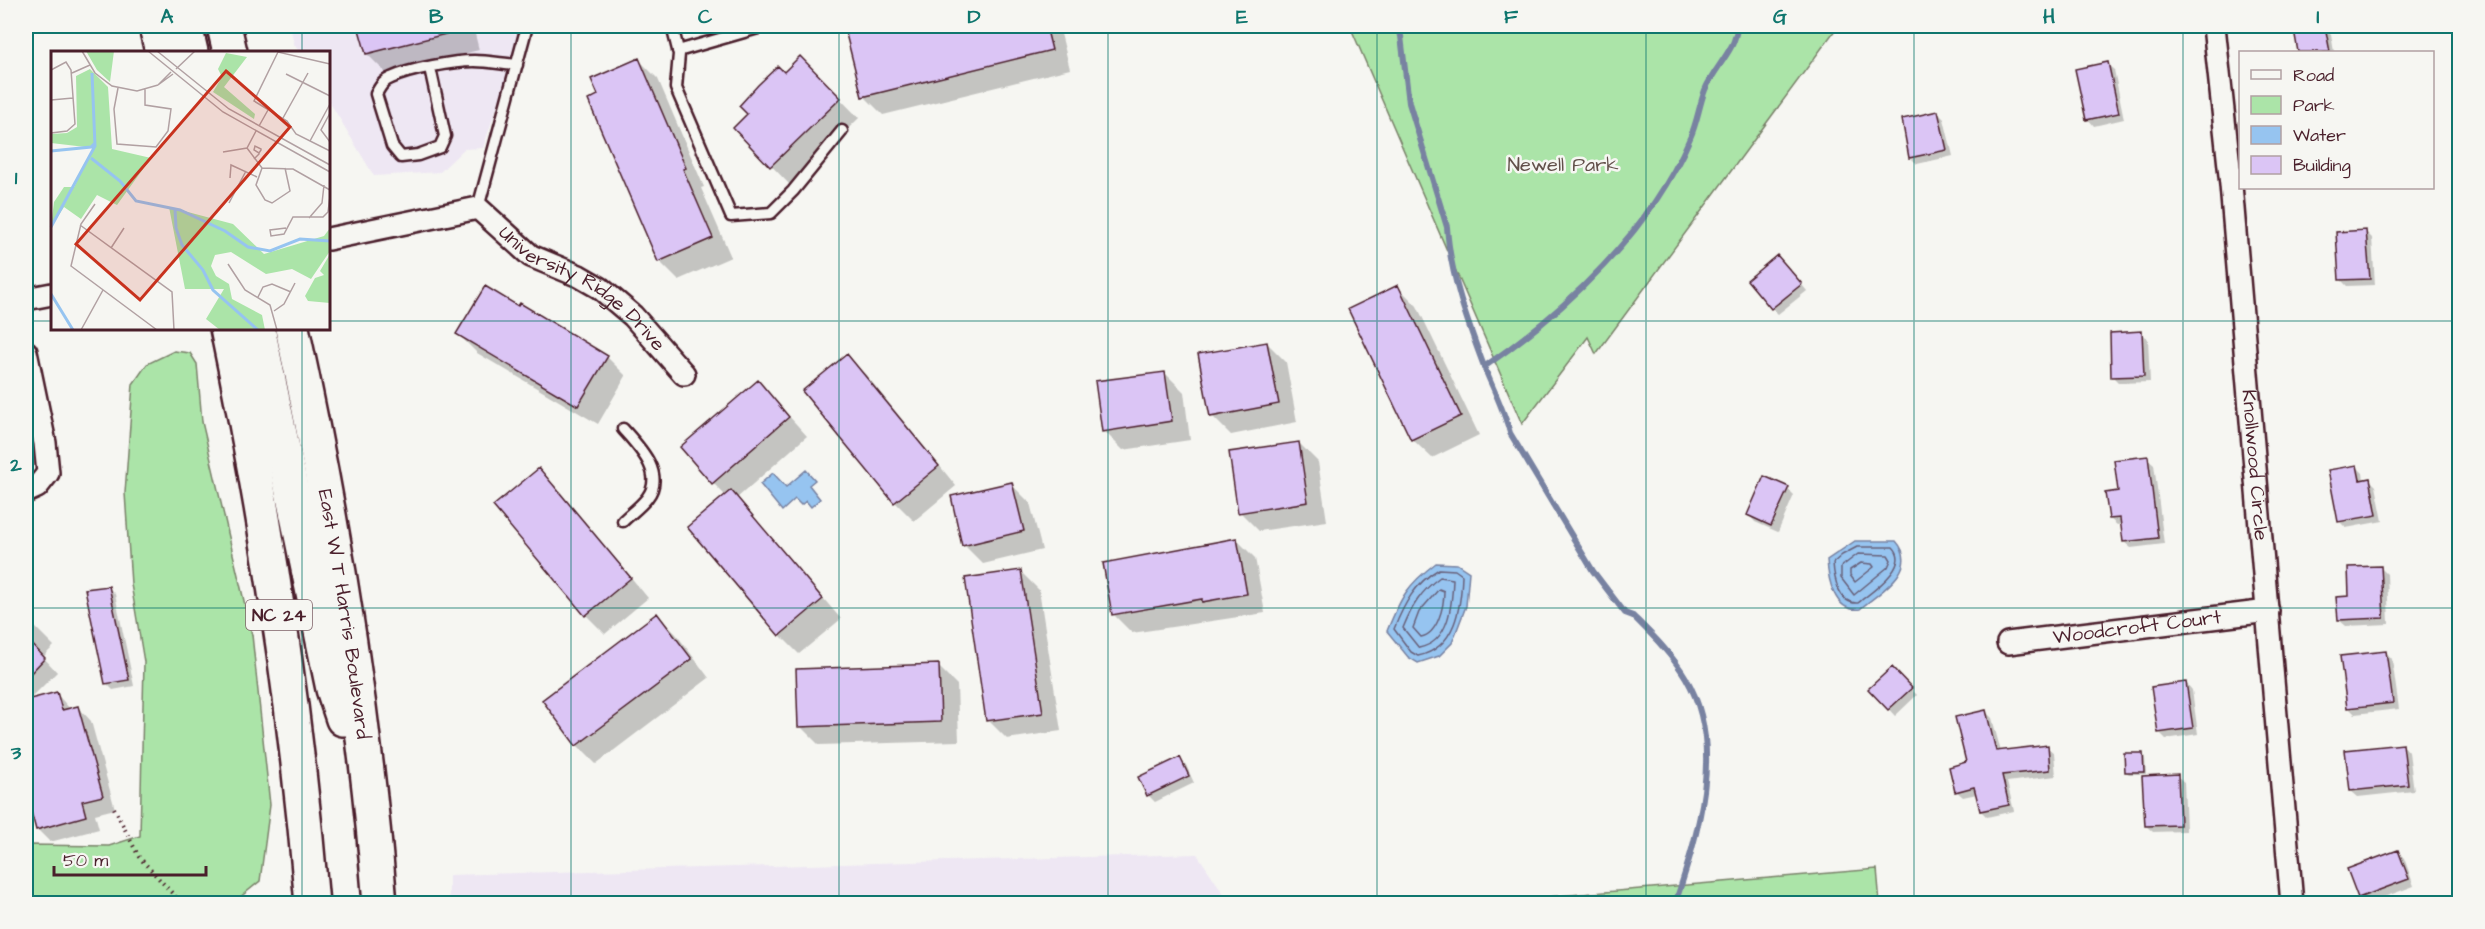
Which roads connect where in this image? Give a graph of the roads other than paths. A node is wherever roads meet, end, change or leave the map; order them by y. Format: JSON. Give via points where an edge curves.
{"nodes":[{"id":1,"x":156,"y":26,"type":"edge"},
{"id":2,"x":185,"y":26,"type":"edge"},
{"id":3,"x":224,"y":26,"type":"edge"},
{"id":4,"x":527,"y":26,"type":"edge"},
{"id":5,"x":672,"y":26,"type":"edge"},
{"id":6,"x":765,"y":26,"type":"edge"},
{"id":7,"x":2214,"y":26,"type":"edge"},
{"id":8,"x":162,"y":51,"type":"edge"},
{"id":9,"x":191,"y":51,"type":"edge"},
{"id":10,"x":230,"y":51,"type":"edge"},
{"id":11,"x":678,"y":51,"type":"junction"},
{"id":12,"x":517,"y":65,"type":"junction"},
{"id":13,"x":430,"y":68,"type":"junction"},
{"id":14,"x":842,"y":130,"type":"dead end"},
{"id":15,"x":478,"y":208,"type":"junction"},
{"id":16,"x":330,"y":239,"type":"edge"},
{"id":17,"x":51,"y":294,"type":"edge"},
{"id":18,"x":26,"y":299,"type":"edge"},
{"id":19,"x":227,"y":330,"type":"edge"},
{"id":20,"x":258,"y":330,"type":"edge"},
{"id":21,"x":292,"y":330,"type":"edge"},
{"id":22,"x":26,"y":352,"type":"edge"},
{"id":23,"x":684,"y":374,"type":"dead end"},
{"id":24,"x":623,"y":429,"type":"dead end"},
{"id":25,"x":26,"y":492,"type":"edge"},
{"id":26,"x":622,"y":521,"type":"dead end"},
{"id":27,"x":2268,"y":611,"type":"junction"},
{"id":28,"x":2008,"y":643,"type":"dead end"},
{"id":29,"x":369,"y":801,"type":"junction"},
{"id":30,"x":312,"y":903,"type":"edge"},
{"id":31,"x":380,"y":903,"type":"edge"},
{"id":32,"x":2292,"y":903,"type":"edge"}],
"edges":[{"from":1,"to":8,"type":"main road"},
{"from":2,"to":9,"type":"main road"},
{"from":3,"to":10,"type":"main road"},
{"from":4,"to":12,"type":"lane"},
{"from":5,"to":11,"type":"lane"},
{"from":6,"to":11,"type":"lane"},
{"from":7,"to":27,"type":"street","name":"Knollwood Circle"},
{"from":11,"to":14,"type":"lane","via":[[676,88],[731,216],[771,213]]},
{"from":12,"to":13,"type":"lane","via":[[474,61]]},
{"from":12,"to":15,"type":"lane"},
{"from":13,"to":13,"type":"lane","via":[[392,77],[376,94],[392,146],[401,157],[440,147],[445,136]]},
{"from":15,"to":16,"type":"street"},
{"from":15,"to":23,"type":"street","name":"University Ridge Drive","via":[[531,256],[600,288],[633,316]]},
{"from":17,"to":18,"type":"street"},
{"from":19,"to":30,"type":"main road","number":"NC 24","via":[[283,637],[302,780]]},
{"from":20,"to":29,"type":"main road","via":[[333,689]]},
{"from":21,"to":29,"type":"main road","name":"East W T Harris Boulevard","via":[[339,578]]},
{"from":22,"to":25,"type":"street","via":[[48,473],[37,487]]},
{"from":24,"to":26,"type":"lane","via":[[652,465],[654,485],[648,498]]},
{"from":27,"to":28,"type":"street","name":"Woodcroft Court"},
{"from":27,"to":32,"type":"street","name":"Knollwood Circle"},
{"from":29,"to":31,"type":"main road","name":"East W T Harris Boulevard"}]}
